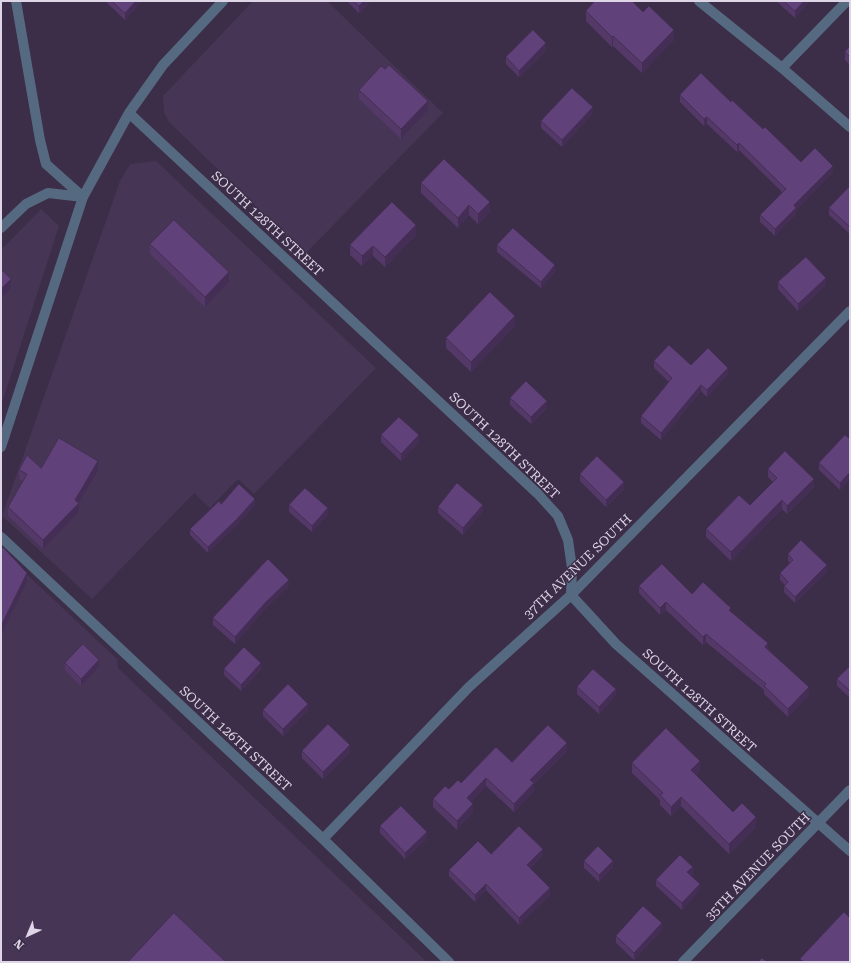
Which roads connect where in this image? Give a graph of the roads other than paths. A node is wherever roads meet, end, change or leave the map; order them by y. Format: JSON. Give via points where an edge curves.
{"nodes":[{"id":1,"x":16,"y":1,"type":"edge"},
{"id":2,"x":223,"y":1,"type":"edge"},
{"id":3,"x":699,"y":1,"type":"edge"},
{"id":4,"x":847,"y":1,"type":"edge"},
{"id":5,"x":782,"y":68,"type":"junction"},
{"id":6,"x":129,"y":113,"type":"junction"},
{"id":7,"x":850,"y":127,"type":"edge"},
{"id":8,"x":83,"y":197,"type":"junction"},
{"id":9,"x":1,"y":228,"type":"edge"},
{"id":10,"x":850,"y":311,"type":"edge"},
{"id":11,"x":1,"y":447,"type":"edge"},
{"id":12,"x":1,"y":537,"type":"edge"},
{"id":13,"x":571,"y":595,"type":"junction"},
{"id":14,"x":850,"y":790,"type":"edge"},
{"id":15,"x":818,"y":823,"type":"junction"},
{"id":16,"x":323,"y":839,"type":"junction"},
{"id":17,"x":850,"y":851,"type":"edge"},
{"id":18,"x":449,"y":962,"type":"edge"},
{"id":19,"x":683,"y":962,"type":"edge"}],
"edges":[{"from":1,"to":8,"type":"street","via":[[46,164]]},
{"from":2,"to":6,"type":"street","via":[[163,65]]},
{"from":3,"to":5,"type":"street"},
{"from":4,"to":5,"type":"street"},
{"from":5,"to":7,"type":"street"},
{"from":6,"to":8,"type":"street"},
{"from":6,"to":13,"type":"street","name":"SOUTH 128TH STREET","via":[[538,494],[558,516],[568,540],[572,568]]},
{"from":8,"to":9,"type":"street","via":[[48,193],[26,204]]},
{"from":8,"to":11,"type":"street"},
{"from":10,"to":13,"type":"street","name":"37TH AVENUE SOUTH"},
{"from":12,"to":16,"type":"street","name":"SOUTH 126TH STREET"},
{"from":13,"to":15,"type":"street","name":"SOUTH 128TH STREET","via":[[616,644]]},
{"from":13,"to":16,"type":"street","name":"37TH AVENUE SOUTH","via":[[469,687]]},
{"from":14,"to":15,"type":"street","name":"35TH AVENUE SOUTH"},
{"from":15,"to":17,"type":"street","name":"SOUTH 128TH STREET"},
{"from":15,"to":19,"type":"street","name":"35TH AVENUE SOUTH"},
{"from":16,"to":18,"type":"street","name":"SOUTH 126TH STREET"}]}
